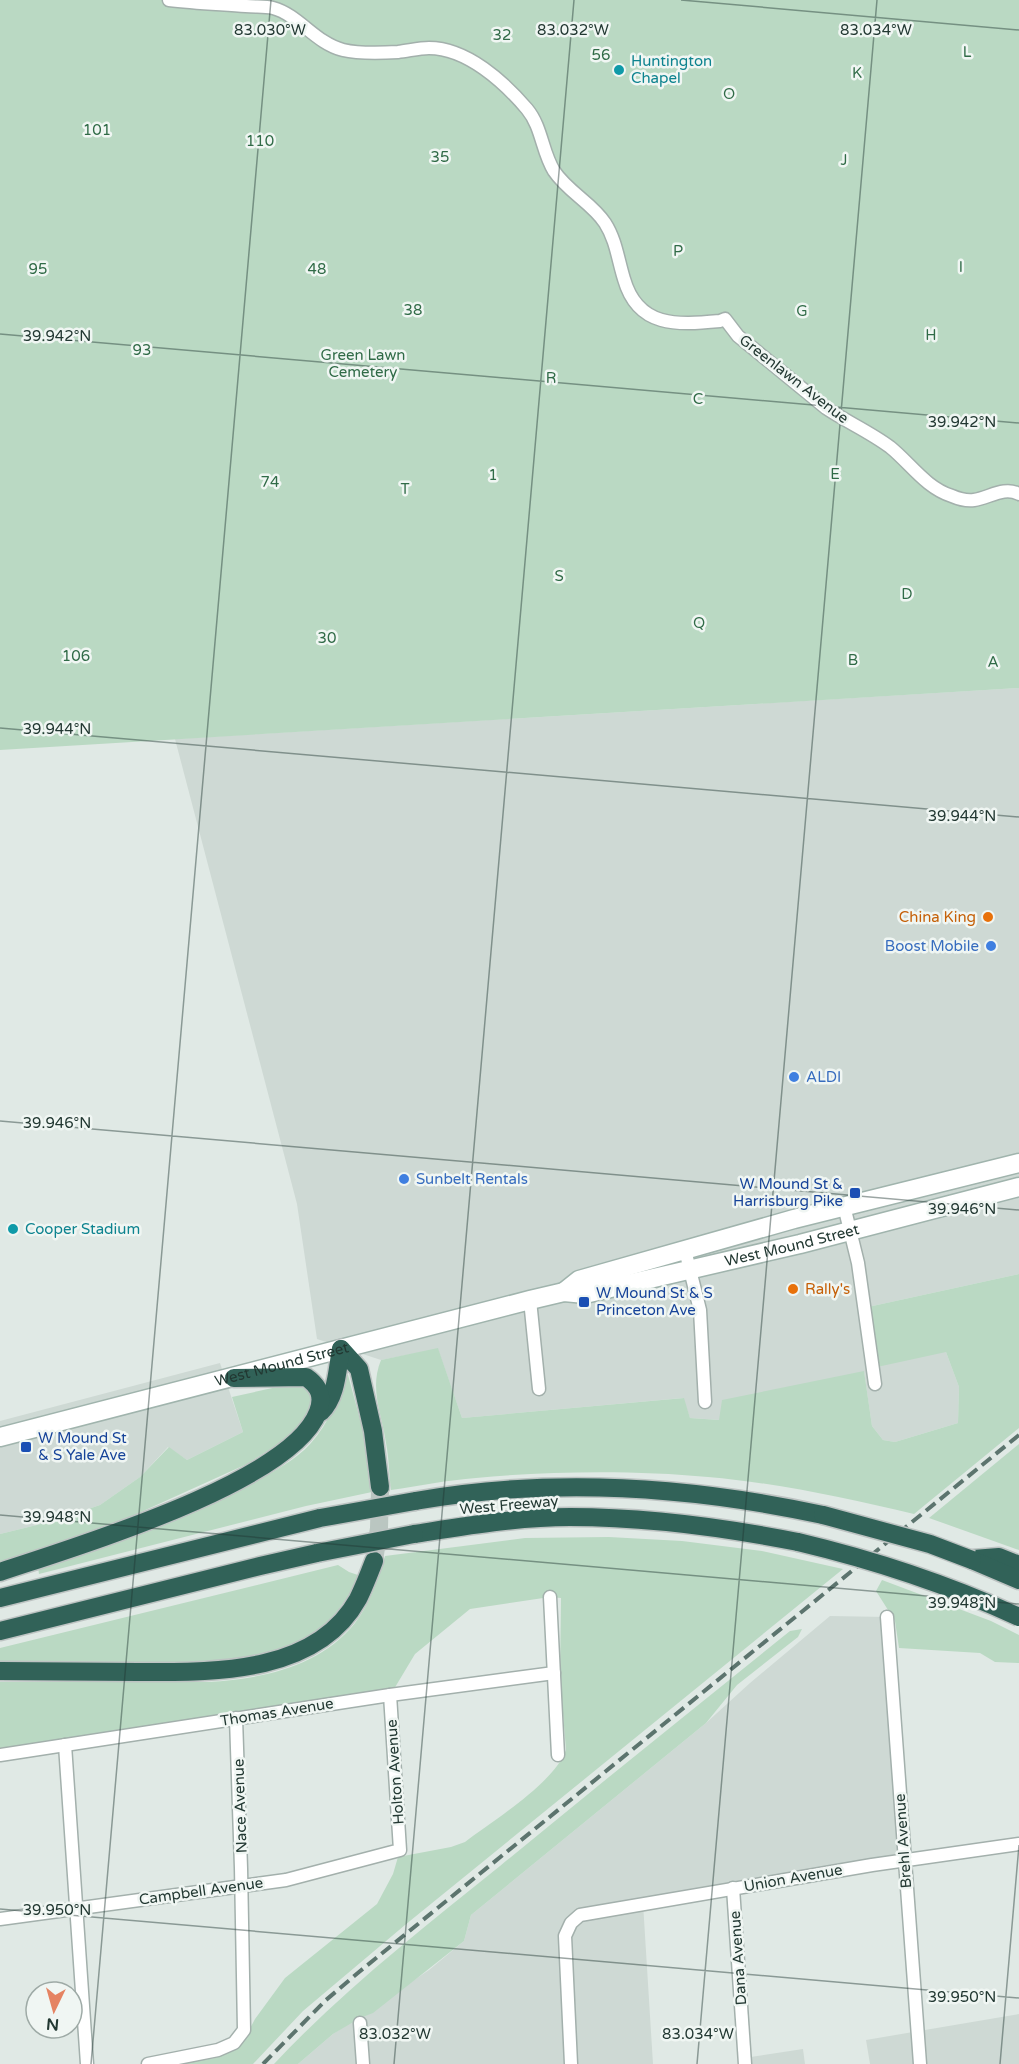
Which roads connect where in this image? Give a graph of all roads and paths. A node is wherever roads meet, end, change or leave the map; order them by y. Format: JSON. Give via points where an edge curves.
{"nodes":[{"id":1,"x":169,"y":0,"type":"edge"},
{"id":2,"x":1019,"y":494,"type":"edge"},
{"id":3,"x":1019,"y":1163,"type":"edge"},
{"id":4,"x":1019,"y":1187,"type":"edge"},
{"id":5,"x":844,"y":1206,"type":"junction"},
{"id":6,"x":851,"y":1231,"type":"junction"},
{"id":7,"x":685,"y":1250,"type":"junction"},
{"id":8,"x":689,"y":1269,"type":"junction"},
{"id":9,"x":564,"y":1292,"type":"junction"},
{"id":10,"x":530,"y":1300,"type":"junction"},
{"id":11,"x":341,"y":1349,"type":"junction"},
{"id":12,"x":234,"y":1378,"type":"junction"},
{"id":13,"x":875,"y":1384,"type":"dead end"},
{"id":14,"x":539,"y":1389,"type":"dead end"},
{"id":15,"x":705,"y":1402,"type":"dead end"},
{"id":16,"x":316,"y":1417,"type":"junction"},
{"id":17,"x":0,"y":1437,"type":"edge"},
{"id":18,"x":380,"y":1487,"type":"tunnel mouth"},
{"id":19,"x":972,"y":1560,"type":"junction"},
{"id":20,"x":374,"y":1561,"type":"tunnel mouth"},
{"id":21,"x":1019,"y":1564,"type":"edge"},
{"id":22,"x":0,"y":1572,"type":"edge"},
{"id":23,"x":1019,"y":1580,"type":"edge"},
{"id":24,"x":550,"y":1597,"type":"dead end"},
{"id":25,"x":0,"y":1598,"type":"edge"},
{"id":26,"x":887,"y":1617,"type":"dead end"},
{"id":27,"x":1019,"y":1617,"type":"edge"},
{"id":28,"x":0,"y":1631,"type":"edge"},
{"id":29,"x":0,"y":1671,"type":"edge"},
{"id":30,"x":554,"y":1673,"type":"junction"},
{"id":31,"x":390,"y":1695,"type":"junction"},
{"id":32,"x":236,"y":1718,"type":"junction"},
{"id":33,"x":65,"y":1745,"type":"junction"},
{"id":34,"x":0,"y":1755,"type":"edge"},
{"id":35,"x":558,"y":1755,"type":"dead end"},
{"id":36,"x":1019,"y":1844,"type":"edge"},
{"id":37,"x":400,"y":1850,"type":"joint"},
{"id":38,"x":904,"y":1861,"type":"junction"},
{"id":39,"x":241,"y":1886,"type":"junction"},
{"id":40,"x":733,"y":1888,"type":"junction"},
{"id":41,"x":77,"y":1908,"type":"junction"},
{"id":42,"x":0,"y":1919,"type":"edge"},
{"id":43,"x":360,"y":2023,"type":"dead end"},
{"id":44,"x":87,"y":2064,"type":"edge"},
{"id":45,"x":148,"y":2064,"type":"edge"},
{"id":46,"x":363,"y":2064,"type":"edge"},
{"id":47,"x":571,"y":2064,"type":"edge"},
{"id":48,"x":744,"y":2064,"type":"edge"},
{"id":49,"x":920,"y":2064,"type":"edge"}],
"edges":[{"from":1,"to":2,"type":"street","name":"Greenlawn Avenue","via":[[274,8],[328,44],[344,50],[430,48],[454,53],[474,63],[529,111],[554,171],[605,222],[633,301],[645,312],[678,324],[725,319],[738,336],[826,408],[888,446],[948,495],[973,500],[1008,491]]},
{"from":3,"to":5,"type":"main road","name":"West Mound Street"},
{"from":4,"to":6,"type":"main road","name":"West Mound Street"},
{"from":5,"to":6,"type":"street"},
{"from":5,"to":7,"type":"main road","name":"West Mound Street"},
{"from":6,"to":8,"type":"main road","name":"West Mound Street"},
{"from":6,"to":13,"type":"street"},
{"from":7,"to":8,"type":"street"},
{"from":7,"to":9,"type":"main road","name":"West Mound Street","via":[[579,1281]]},
{"from":8,"to":9,"type":"main road","name":"West Mound Street","via":[[585,1294]]},
{"from":8,"to":15,"type":"street","via":[[700,1310]]},
{"from":9,"to":10,"type":"main road","name":"West Mound Street"},
{"from":10,"to":11,"type":"main road","name":"West Mound Street"},
{"from":10,"to":14,"type":"street"},
{"from":11,"to":12,"type":"main road","name":"West Mound Street"},
{"from":11,"to":16,"type":"highway","via":[[334,1390]]},
{"from":11,"to":18,"type":"highway","via":[[359,1370],[373,1431]]},
{"from":12,"to":16,"type":"highway","via":[[306,1377],[320,1393]]},
{"from":12,"to":17,"type":"main road","name":"West Mound Street"},
{"from":16,"to":22,"type":"highway","via":[[302,1436],[282,1452],[194,1502]]},
{"from":19,"to":21,"type":"highway","via":[[999,1557]]},
{"from":19,"to":23,"type":"highway","name":"West Freeway"},
{"from":19,"to":25,"type":"highway","name":"West Freeway","bridge":true,"via":[[930,1544],[823,1515],[717,1495],[621,1488],[535,1488],[415,1501],[320,1518]]},
{"from":20,"to":29,"type":"highway","via":[[358,1599],[335,1627],[303,1648],[263,1664],[223,1671]]},
{"from":24,"to":30,"type":"street"},
{"from":26,"to":38,"type":"street","name":"Brehl Avenue"},
{"from":27,"to":28,"type":"highway","name":"West Freeway","bridge":true,"via":[[916,1574],[798,1542],[655,1521],[577,1517],[480,1524],[414,1534],[249,1569]]},
{"from":30,"to":31,"type":"street","name":"Thomas Avenue"},
{"from":30,"to":35,"type":"street"},
{"from":31,"to":32,"type":"street","name":"Thomas Avenue"},
{"from":31,"to":37,"type":"street","name":"Holton Avenue"},
{"from":32,"to":33,"type":"street","name":"Thomas Avenue"},
{"from":32,"to":39,"type":"street","name":"Nace Avenue"},
{"from":33,"to":34,"type":"street","name":"Thomas Avenue"},
{"from":33,"to":41,"type":"street"},
{"from":36,"to":38,"type":"street","name":"Union Avenue"},
{"from":37,"to":39,"type":"street","name":"Campbell Avenue","via":[[286,1880]]},
{"from":38,"to":40,"type":"street","name":"Union Avenue"},
{"from":38,"to":49,"type":"street","name":"Brehl Avenue"},
{"from":39,"to":41,"type":"street","name":"Campbell Avenue"},
{"from":39,"to":45,"type":"street","name":"Nace Avenue","via":[[245,2023],[240,2037],[218,2050]]},
{"from":40,"to":47,"type":"street","name":"Union Avenue","via":[[591,1912],[571,1923],[565,1936]]},
{"from":40,"to":48,"type":"street","name":"Dana Avenue"},
{"from":41,"to":42,"type":"street","name":"Campbell Avenue"},
{"from":41,"to":44,"type":"street"},
{"from":43,"to":46,"type":"street"}]}
